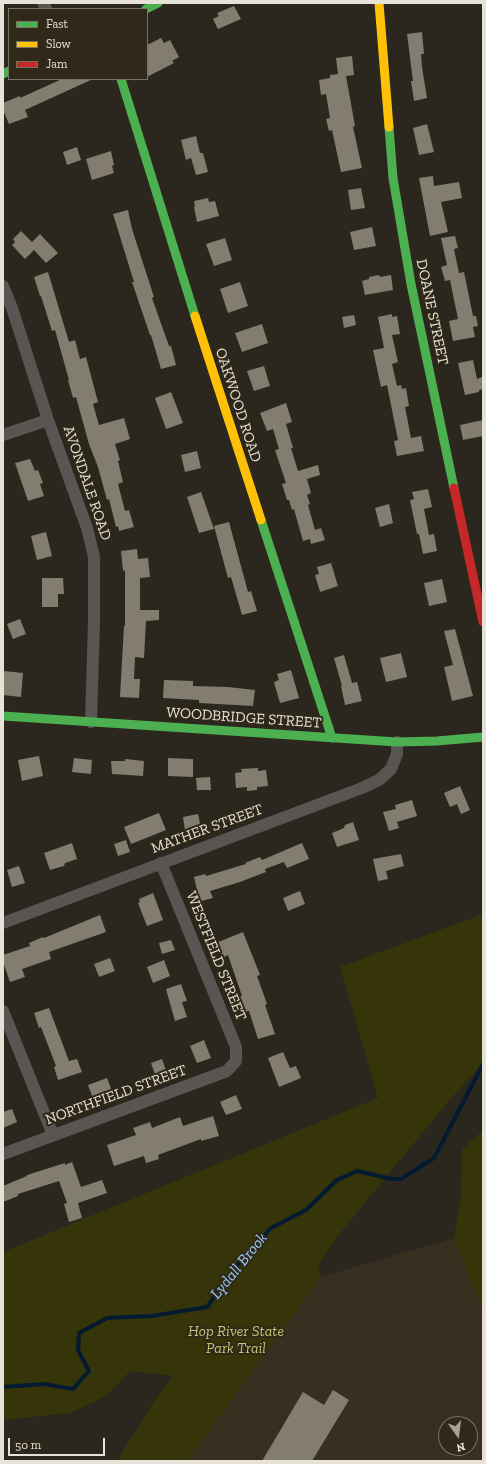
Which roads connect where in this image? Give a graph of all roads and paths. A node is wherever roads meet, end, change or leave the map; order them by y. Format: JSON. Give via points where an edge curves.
{"nodes":[{"id":1,"x":158,"y":3,"type":"edge"},
{"id":2,"x":379,"y":3,"type":"edge"},
{"id":3,"x":148,"y":8,"type":"edge"},
{"id":4,"x":121,"y":80,"type":"edge"},
{"id":5,"x":3,"y":286,"type":"edge"},
{"id":6,"x":48,"y":420,"type":"junction"},
{"id":7,"x":3,"y":435,"type":"edge"},
{"id":8,"x":483,"y":622,"type":"edge"},
{"id":9,"x":3,"y":716,"type":"edge"},
{"id":10,"x":91,"y":722,"type":"junction"},
{"id":11,"x":483,"y":737,"type":"edge"},
{"id":12,"x":332,"y":738,"type":"junction"},
{"id":13,"x":397,"y":742,"type":"junction"},
{"id":14,"x":161,"y":863,"type":"junction"},
{"id":15,"x":3,"y":923,"type":"edge"},
{"id":16,"x":3,"y":1011,"type":"edge"},
{"id":17,"x":236,"y":1061,"type":"joint"},
{"id":18,"x":53,"y":1134,"type":"junction"},
{"id":19,"x":3,"y":1154,"type":"edge"}],
"edges":[{"from":1,"to":3,"type":"street"},
{"from":2,"to":8,"type":"street","name":"DOANE STREET","via":[[394,185],[411,284]]},
{"from":4,"to":12,"type":"street","name":"OAKWOOD ROAD"},
{"from":5,"to":6,"type":"street","name":"AVONDALE ROAD"},
{"from":6,"to":7,"type":"street"},
{"from":6,"to":10,"type":"street","name":"AVONDALE ROAD","via":[[87,528],[94,557]]},
{"from":9,"to":10,"type":"street","name":"WOODBRIDGE STREET"},
{"from":10,"to":12,"type":"street","name":"WOODBRIDGE STREET"},
{"from":11,"to":13,"type":"street","name":"WOODBRIDGE STREET","via":[[437,742]]},
{"from":12,"to":13,"type":"street","name":"WOODBRIDGE STREET"},
{"from":13,"to":14,"type":"street","name":"MATHER STREET","via":[[397,754],[391,768],[379,780]]},
{"from":14,"to":15,"type":"street","name":"MATHER STREET"},
{"from":14,"to":17,"type":"street","name":"WESTFIELD STREET","via":[[236,1047]]},
{"from":16,"to":18,"type":"street"},
{"from":17,"to":18,"type":"street","name":"NORTHFIELD STREET","via":[[226,1071]]},
{"from":18,"to":19,"type":"street","name":"NORTHFIELD STREET"}]}
